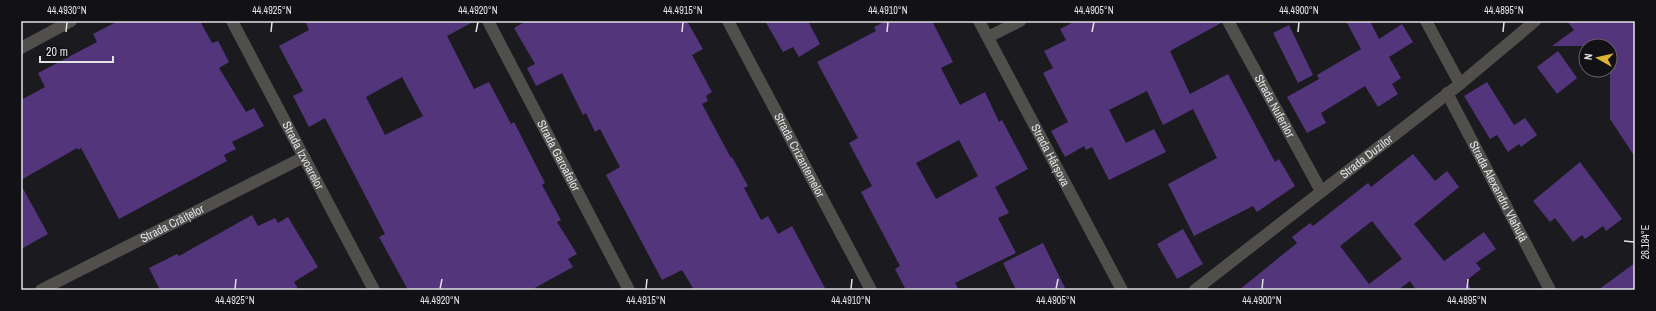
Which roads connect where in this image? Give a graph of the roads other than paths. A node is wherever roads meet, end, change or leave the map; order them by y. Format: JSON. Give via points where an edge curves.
{"nodes":[{"id":1,"x":71,"y":21,"type":"edge"},
{"id":2,"x":232,"y":21,"type":"edge"},
{"id":3,"x":488,"y":21,"type":"edge"},
{"id":4,"x":728,"y":21,"type":"edge"},
{"id":5,"x":980,"y":21,"type":"edge"},
{"id":6,"x":1020,"y":21,"type":"edge"},
{"id":7,"x":1228,"y":21,"type":"edge"},
{"id":8,"x":1426,"y":21,"type":"edge"},
{"id":9,"x":1535,"y":21,"type":"edge"},
{"id":10,"x":988,"y":37,"type":"junction"},
{"id":11,"x":21,"y":48,"type":"edge"},
{"id":12,"x":1460,"y":84,"type":"junction"},
{"id":13,"x":1447,"y":93,"type":"junction"},
{"id":14,"x":304,"y":157,"type":"junction"},
{"id":15,"x":1321,"y":191,"type":"junction"},
{"id":16,"x":41,"y":290,"type":"edge"},
{"id":17,"x":374,"y":290,"type":"edge"},
{"id":18,"x":628,"y":290,"type":"edge"},
{"id":19,"x":871,"y":290,"type":"edge"},
{"id":20,"x":1122,"y":290,"type":"edge"},
{"id":21,"x":1195,"y":290,"type":"edge"},
{"id":22,"x":1550,"y":290,"type":"edge"}],
"edges":[{"from":1,"to":11,"type":"street"},
{"from":2,"to":14,"type":"street","name":"Strada Izvoarelor"},
{"from":3,"to":18,"type":"street","name":"Strada Garoafelor"},
{"from":4,"to":19,"type":"street","name":"Strada Crizantemelor"},
{"from":5,"to":10,"type":"street","name":"Strada Hârșova"},
{"from":6,"to":10,"type":"street"},
{"from":7,"to":15,"type":"street","name":"Strada Nuferilor"},
{"from":8,"to":12,"type":"street"},
{"from":9,"to":12,"type":"street","name":"Strada Duzilor"},
{"from":10,"to":20,"type":"street","name":"Strada Hârșova"},
{"from":12,"to":13,"type":"street","name":"Strada Duzilor"},
{"from":13,"to":15,"type":"street","name":"Strada Duzilor"},
{"from":13,"to":22,"type":"street","name":"Strada Alexandru Vlahuță"},
{"from":14,"to":16,"type":"street","name":"Strada Crăițelor"},
{"from":14,"to":17,"type":"street","name":"Strada Izvoarelor"},
{"from":15,"to":21,"type":"street","name":"Strada Duzilor"}]}
